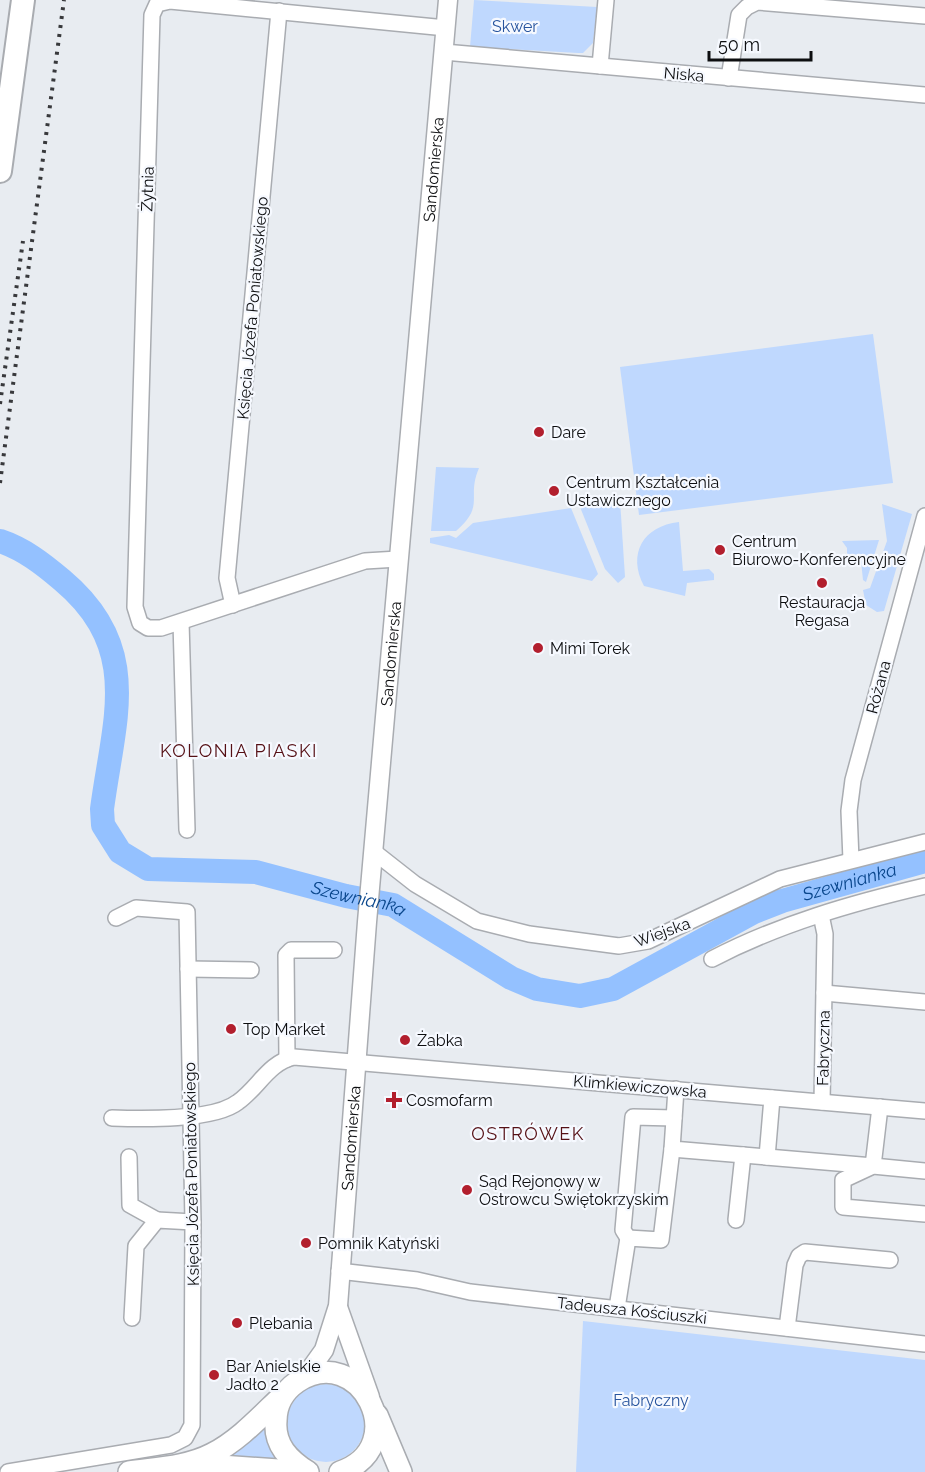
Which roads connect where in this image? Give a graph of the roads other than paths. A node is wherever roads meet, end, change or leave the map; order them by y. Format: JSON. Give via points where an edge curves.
{"nodes":[{"id":1,"x":23,"y":0,"type":"edge"},
{"id":2,"x":448,"y":0,"type":"edge"},
{"id":3,"x":606,"y":0,"type":"edge"},
{"id":4,"x":279,"y":11,"type":"junction"},
{"id":5,"x":925,"y":16,"type":"edge"},
{"id":6,"x":446,"y":28,"type":"junction"},
{"id":7,"x":444,"y":52,"type":"junction"},
{"id":8,"x":600,"y":66,"type":"junction"},
{"id":9,"x":729,"y":78,"type":"junction"},
{"id":10,"x":925,"y":95,"type":"edge"},
{"id":11,"x":0,"y":171,"type":"edge"},
{"id":12,"x":925,"y":516,"type":"edge"},
{"id":13,"x":398,"y":559,"type":"junction"},
{"id":14,"x":233,"y":605,"type":"junction"},
{"id":15,"x":181,"y":622,"type":"junction"},
{"id":16,"x":187,"y":830,"type":"dead end"},
{"id":17,"x":925,"y":842,"type":"edge"},
{"id":18,"x":374,"y":851,"type":"junction"},
{"id":19,"x":851,"y":860,"type":"junction"},
{"id":20,"x":925,"y":886,"type":"edge"},
{"id":21,"x":821,"y":915,"type":"junction"},
{"id":22,"x":116,"y":918,"type":"dead end"},
{"id":23,"x":334,"y":950,"type":"dead end"},
{"id":24,"x":712,"y":959,"type":"dead end"},
{"id":25,"x":188,"y":969,"type":"junction"},
{"id":26,"x":251,"y":970,"type":"dead end"},
{"id":27,"x":824,"y":993,"type":"junction"},
{"id":28,"x":925,"y":1002,"type":"edge"},
{"id":29,"x":287,"y":1059,"type":"junction"},
{"id":30,"x":356,"y":1062,"type":"junction"},
{"id":31,"x":676,"y":1089,"type":"junction"},
{"id":32,"x":772,"y":1098,"type":"junction"},
{"id":33,"x":822,"y":1102,"type":"junction"},
{"id":34,"x":880,"y":1107,"type":"junction"},
{"id":35,"x":925,"y":1111,"type":"edge"},
{"id":36,"x":191,"y":1115,"type":"junction"},
{"id":37,"x":112,"y":1118,"type":"dead end"},
{"id":38,"x":674,"y":1118,"type":"junction"},
{"id":39,"x":672,"y":1149,"type":"junction"},
{"id":40,"x":743,"y":1155,"type":"junction"},
{"id":41,"x":129,"y":1156,"type":"dead end"},
{"id":42,"x":767,"y":1157,"type":"junction"},
{"id":43,"x":873,"y":1166,"type":"junction"},
{"id":44,"x":925,"y":1171,"type":"edge"},
{"id":45,"x":925,"y":1214,"type":"edge"},
{"id":46,"x":157,"y":1220,"type":"junction"},
{"id":47,"x":736,"y":1220,"type":"dead end"},
{"id":48,"x":193,"y":1222,"type":"junction"},
{"id":49,"x":628,"y":1238,"type":"junction"},
{"id":50,"x":890,"y":1260,"type":"dead end"},
{"id":51,"x":339,"y":1271,"type":"junction"},
{"id":52,"x":338,"y":1306,"type":"junction"},
{"id":53,"x":617,"y":1308,"type":"junction"},
{"id":54,"x":132,"y":1318,"type":"dead end"},
{"id":55,"x":787,"y":1328,"type":"junction"},
{"id":56,"x":925,"y":1344,"type":"edge"},
{"id":57,"x":304,"y":1378,"type":"junction"},
{"id":58,"x":284,"y":1395,"type":"junction"},
{"id":59,"x":373,"y":1405,"type":"junction"},
{"id":60,"x":186,"y":1463,"type":"junction"},
{"id":61,"x":8,"y":1472,"type":"edge"},
{"id":62,"x":129,"y":1472,"type":"edge"},
{"id":63,"x":307,"y":1472,"type":"edge"},
{"id":64,"x":340,"y":1472,"type":"edge"},
{"id":65,"x":401,"y":1472,"type":"edge"}],
"edges":[{"from":1,"to":11,"type":"main road"},
{"from":2,"to":6,"type":"street","name":"Sandomierska"},
{"from":3,"to":8,"type":"street"},
{"from":4,"to":6,"type":"street","name":"Żytnia"},
{"from":4,"to":14,"type":"street","name":"Księcia Józefa Poniatowskiego","via":[[227,578]]},
{"from":4,"to":15,"type":"street","name":"Żytnia","via":[[170,0],[157,4],[152,15],[135,608],[140,623],[148,628]]},
{"from":5,"to":9,"type":"street","via":[[757,2],[739,15]]},
{"from":6,"to":7,"type":"street","name":"Sandomierska"},
{"from":7,"to":8,"type":"street","name":"Niska"},
{"from":7,"to":13,"type":"street","name":"Sandomierska"},
{"from":8,"to":9,"type":"street","name":"Niska"},
{"from":9,"to":10,"type":"street","name":"Niska"},
{"from":12,"to":19,"type":"street","name":"Różana","via":[[853,780],[849,811]]},
{"from":13,"to":14,"type":"street","via":[[365,561]]},
{"from":13,"to":18,"type":"street","name":"Sandomierska"},
{"from":14,"to":15,"type":"street"},
{"from":15,"to":16,"type":"street"},
{"from":17,"to":19,"type":"street","name":"Wiejska"},
{"from":18,"to":19,"type":"street","name":"Wiejska","via":[[433,896],[477,921],[607,946],[648,940],[780,879]]},
{"from":18,"to":30,"type":"street","name":"Sandomierska"},
{"from":20,"to":21,"type":"street"},
{"from":21,"to":24,"type":"street","via":[[751,940]]},
{"from":21,"to":27,"type":"street","name":"Fabryczna","via":[[825,934]]},
{"from":22,"to":25,"type":"street","name":"Księcia Józefa Poniatowskiego","via":[[136,908],[188,912]]},
{"from":23,"to":29,"type":"street","via":[[291,950],[286,954]]},
{"from":25,"to":26,"type":"street"},
{"from":25,"to":36,"type":"street","name":"Księcia Józefa Poniatowskiego"},
{"from":27,"to":28,"type":"street","name":"Fabryczna"},
{"from":27,"to":33,"type":"street","name":"Fabryczna"},
{"from":29,"to":30,"type":"street","name":"Klimkiewiczowska"},
{"from":29,"to":36,"type":"street","via":[[267,1072],[237,1103],[226,1109]]},
{"from":30,"to":31,"type":"street","name":"Klimkiewiczowska"},
{"from":30,"to":51,"type":"street","name":"Sandomierska"},
{"from":31,"to":32,"type":"street","name":"Klimkiewiczowska"},
{"from":31,"to":38,"type":"street"},
{"from":32,"to":33,"type":"street","name":"Klimkiewiczowska"},
{"from":32,"to":42,"type":"street"},
{"from":33,"to":34,"type":"street","name":"Klimkiewiczowska"},
{"from":34,"to":35,"type":"street","name":"Klimkiewiczowska"},
{"from":34,"to":43,"type":"street"},
{"from":36,"to":37,"type":"street"},
{"from":36,"to":48,"type":"street","name":"Księcia Józefa Poniatowskiego"},
{"from":38,"to":39,"type":"street"},
{"from":38,"to":49,"type":"street","via":[[633,1117],[623,1230]]},
{"from":39,"to":40,"type":"street"},
{"from":39,"to":49,"type":"street","via":[[661,1240]]},
{"from":40,"to":42,"type":"street"},
{"from":40,"to":47,"type":"street"},
{"from":41,"to":46,"type":"street","via":[[130,1205]]},
{"from":42,"to":43,"type":"street"},
{"from":43,"to":44,"type":"street"},
{"from":43,"to":45,"type":"street","via":[[843,1180],[843,1207]]},
{"from":46,"to":48,"type":"street"},
{"from":46,"to":54,"type":"street","via":[[136,1246]]},
{"from":48,"to":61,"type":"street","name":"Księcia Józefa Poniatowskiego","via":[[192,1425],[188,1434],[163,1447]]},
{"from":49,"to":53,"type":"street"},
{"from":50,"to":55,"type":"street","via":[[805,1252],[795,1265]]},
{"from":51,"to":52,"type":"street","name":"Sandomierska"},
{"from":51,"to":53,"type":"street","name":"Tadeusza Kościuszki","via":[[417,1280],[470,1292]]},
{"from":52,"to":57,"type":"street","name":"Sandomierska","via":[[324,1350]]},
{"from":52,"to":59,"type":"street","name":"Sandomierska"},
{"from":53,"to":55,"type":"street","name":"Tadeusza Kościuszki"},
{"from":55,"to":56,"type":"street","name":"Tadeusza Kościuszki"},
{"from":57,"to":58,"type":"main road"},
{"from":57,"to":59,"type":"main road","via":[[322,1373],[344,1377],[363,1389]]},
{"from":58,"to":60,"type":"main road","via":[[223,1448]]},
{"from":58,"to":63,"type":"main road","via":[[276,1416],[277,1438],[288,1456]]},
{"from":59,"to":64,"type":"main road","via":[[376,1431],[372,1445],[357,1463]]},
{"from":59,"to":65,"type":"main road"},
{"from":60,"to":62,"type":"main road"},
{"from":60,"to":63,"type":"main road"}]}
